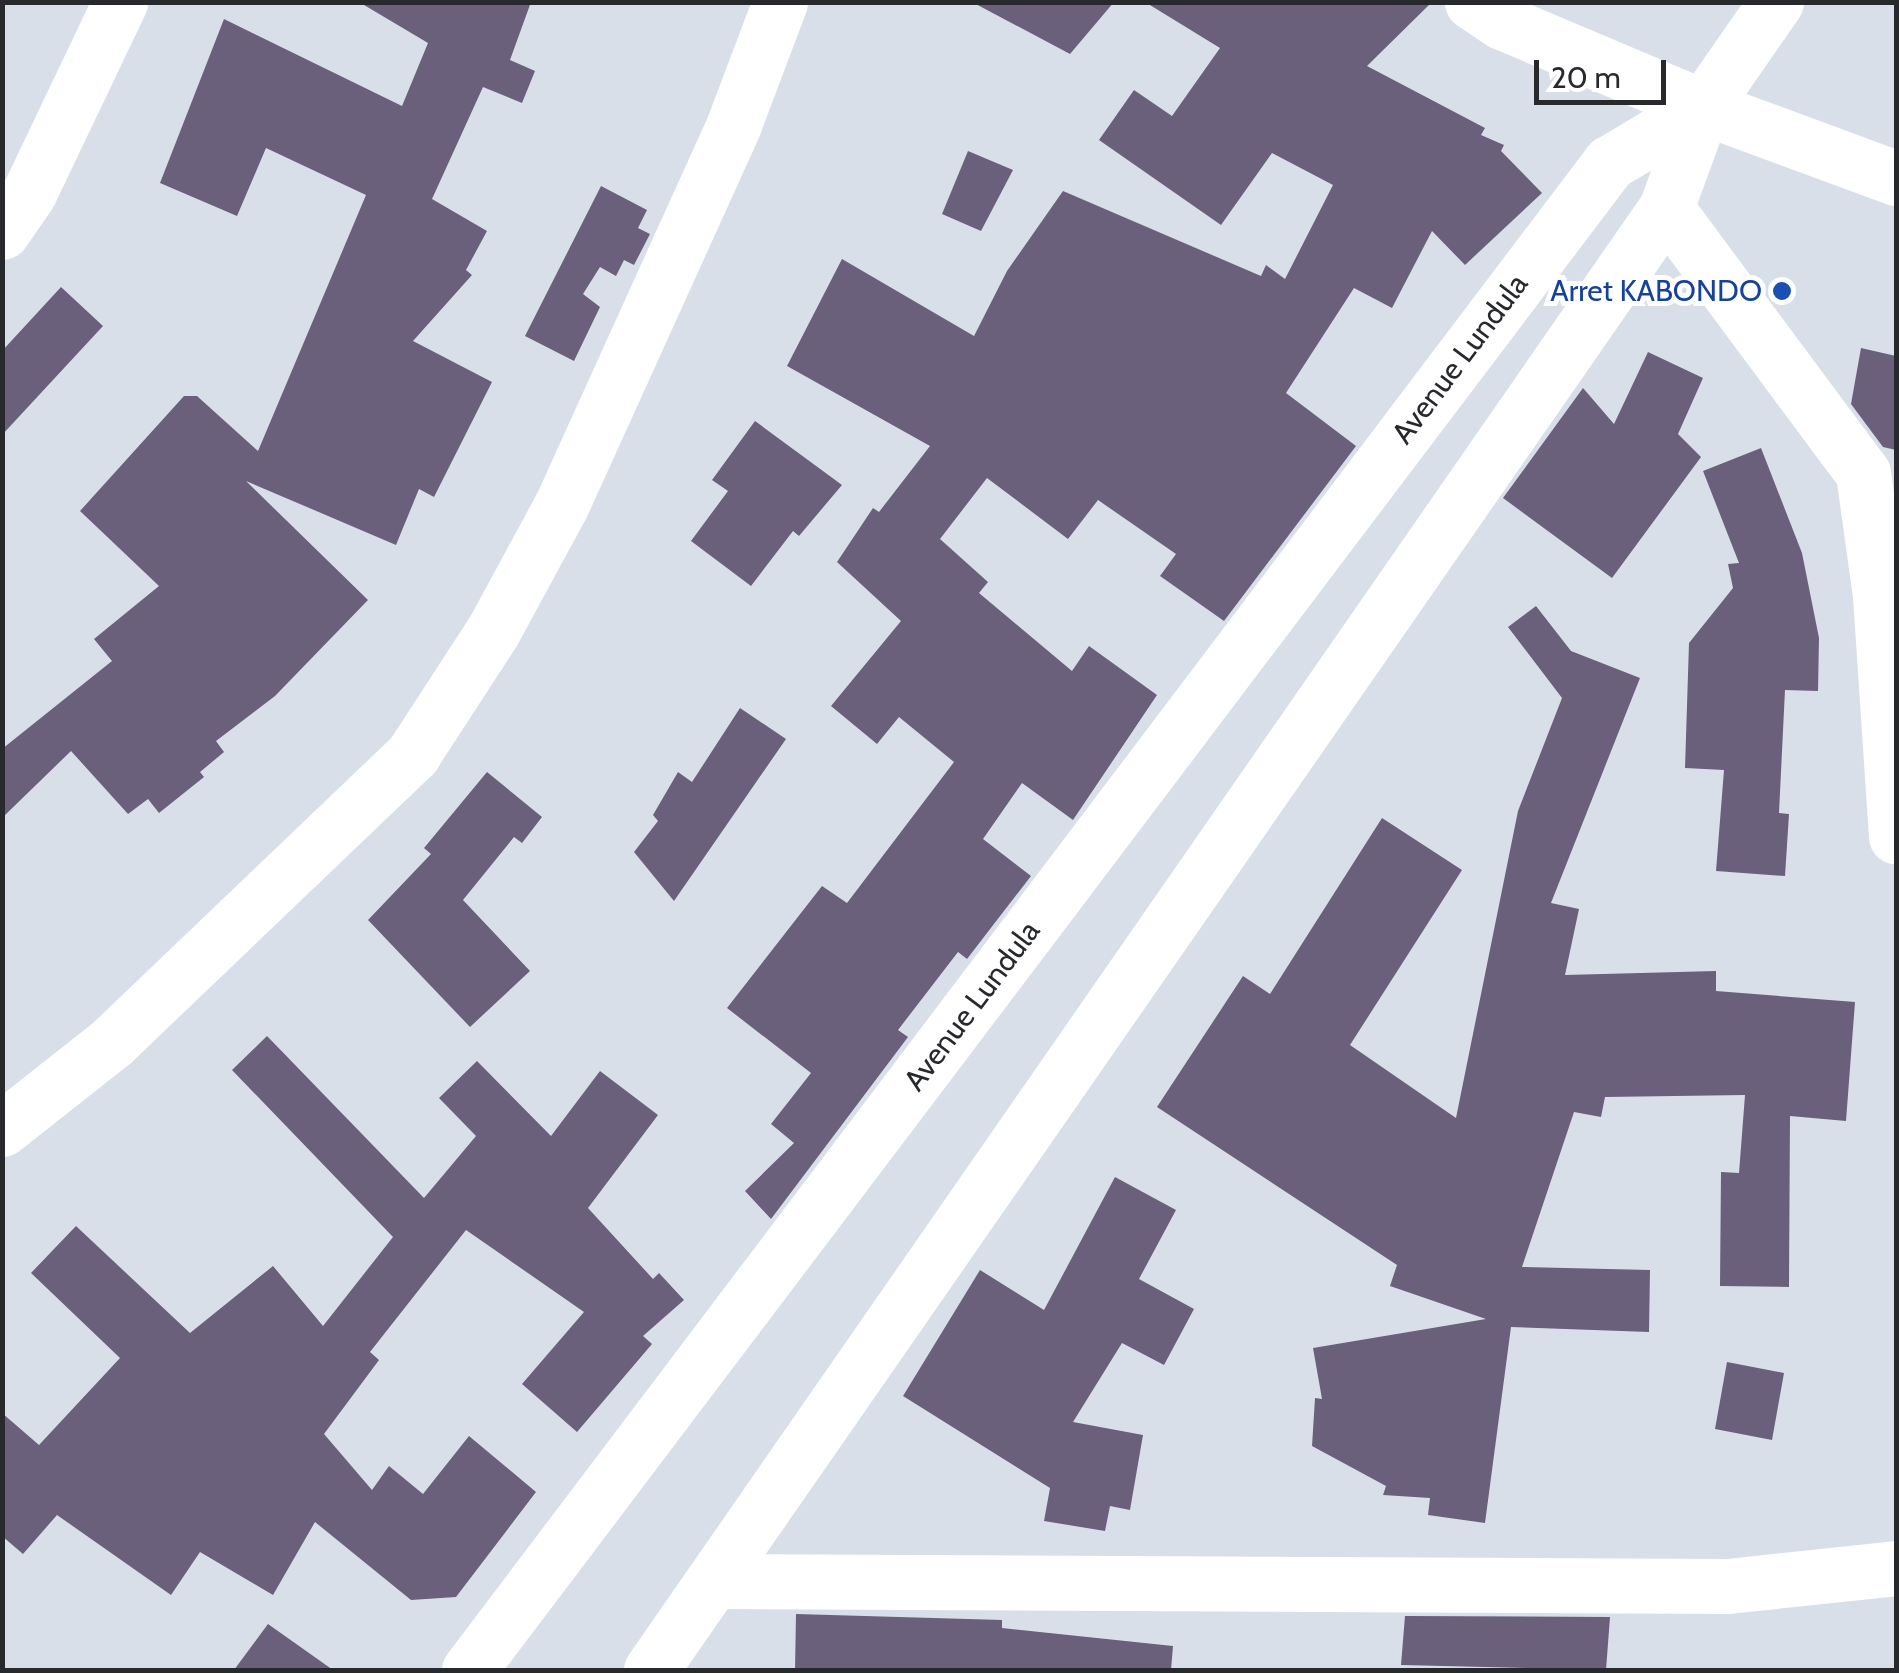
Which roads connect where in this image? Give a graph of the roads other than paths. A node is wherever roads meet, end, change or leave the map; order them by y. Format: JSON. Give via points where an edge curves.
{"nodes":[{"id":1,"x":120,"y":2,"type":"edge"},
{"id":2,"x":780,"y":2,"type":"edge"},
{"id":3,"x":1472,"y":2,"type":"edge"},
{"id":4,"x":1776,"y":2,"type":"edge"},
{"id":5,"x":1702,"y":107,"type":"junction"},
{"id":6,"x":1896,"y":178,"type":"edge"},
{"id":7,"x":1666,"y":208,"type":"junction"},
{"id":8,"x":2,"y":232,"type":"edge"},
{"id":9,"x":1896,"y":836,"type":"edge"},
{"id":10,"x":2,"y":1129,"type":"edge"},
{"id":11,"x":1896,"y":1568,"type":"edge"},
{"id":12,"x":718,"y":1581,"type":"junction"},
{"id":13,"x":469,"y":1670,"type":"edge"},
{"id":14,"x":651,"y":1670,"type":"edge"}],
"edges":[{"from":1,"to":8,"type":"street","via":[[29,193]]},
{"from":2,"to":10,"type":"street","via":[[734,124],[560,506],[493,632],[413,754],[112,1042]]},
{"from":3,"to":5,"type":"street","via":[[1502,22]]},
{"from":4,"to":5,"type":"street"},
{"from":5,"to":6,"type":"street"},
{"from":5,"to":7,"type":"street"},
{"from":5,"to":13,"type":"street","name":"Avenue Lundula","via":[[1608,163]]},
{"from":7,"to":9,"type":"street","via":[[1863,473],[1880,596]]},
{"from":7,"to":12,"type":"street"},
{"from":11,"to":12,"type":"street","via":[[1728,1586]]},
{"from":12,"to":14,"type":"street"}]}
